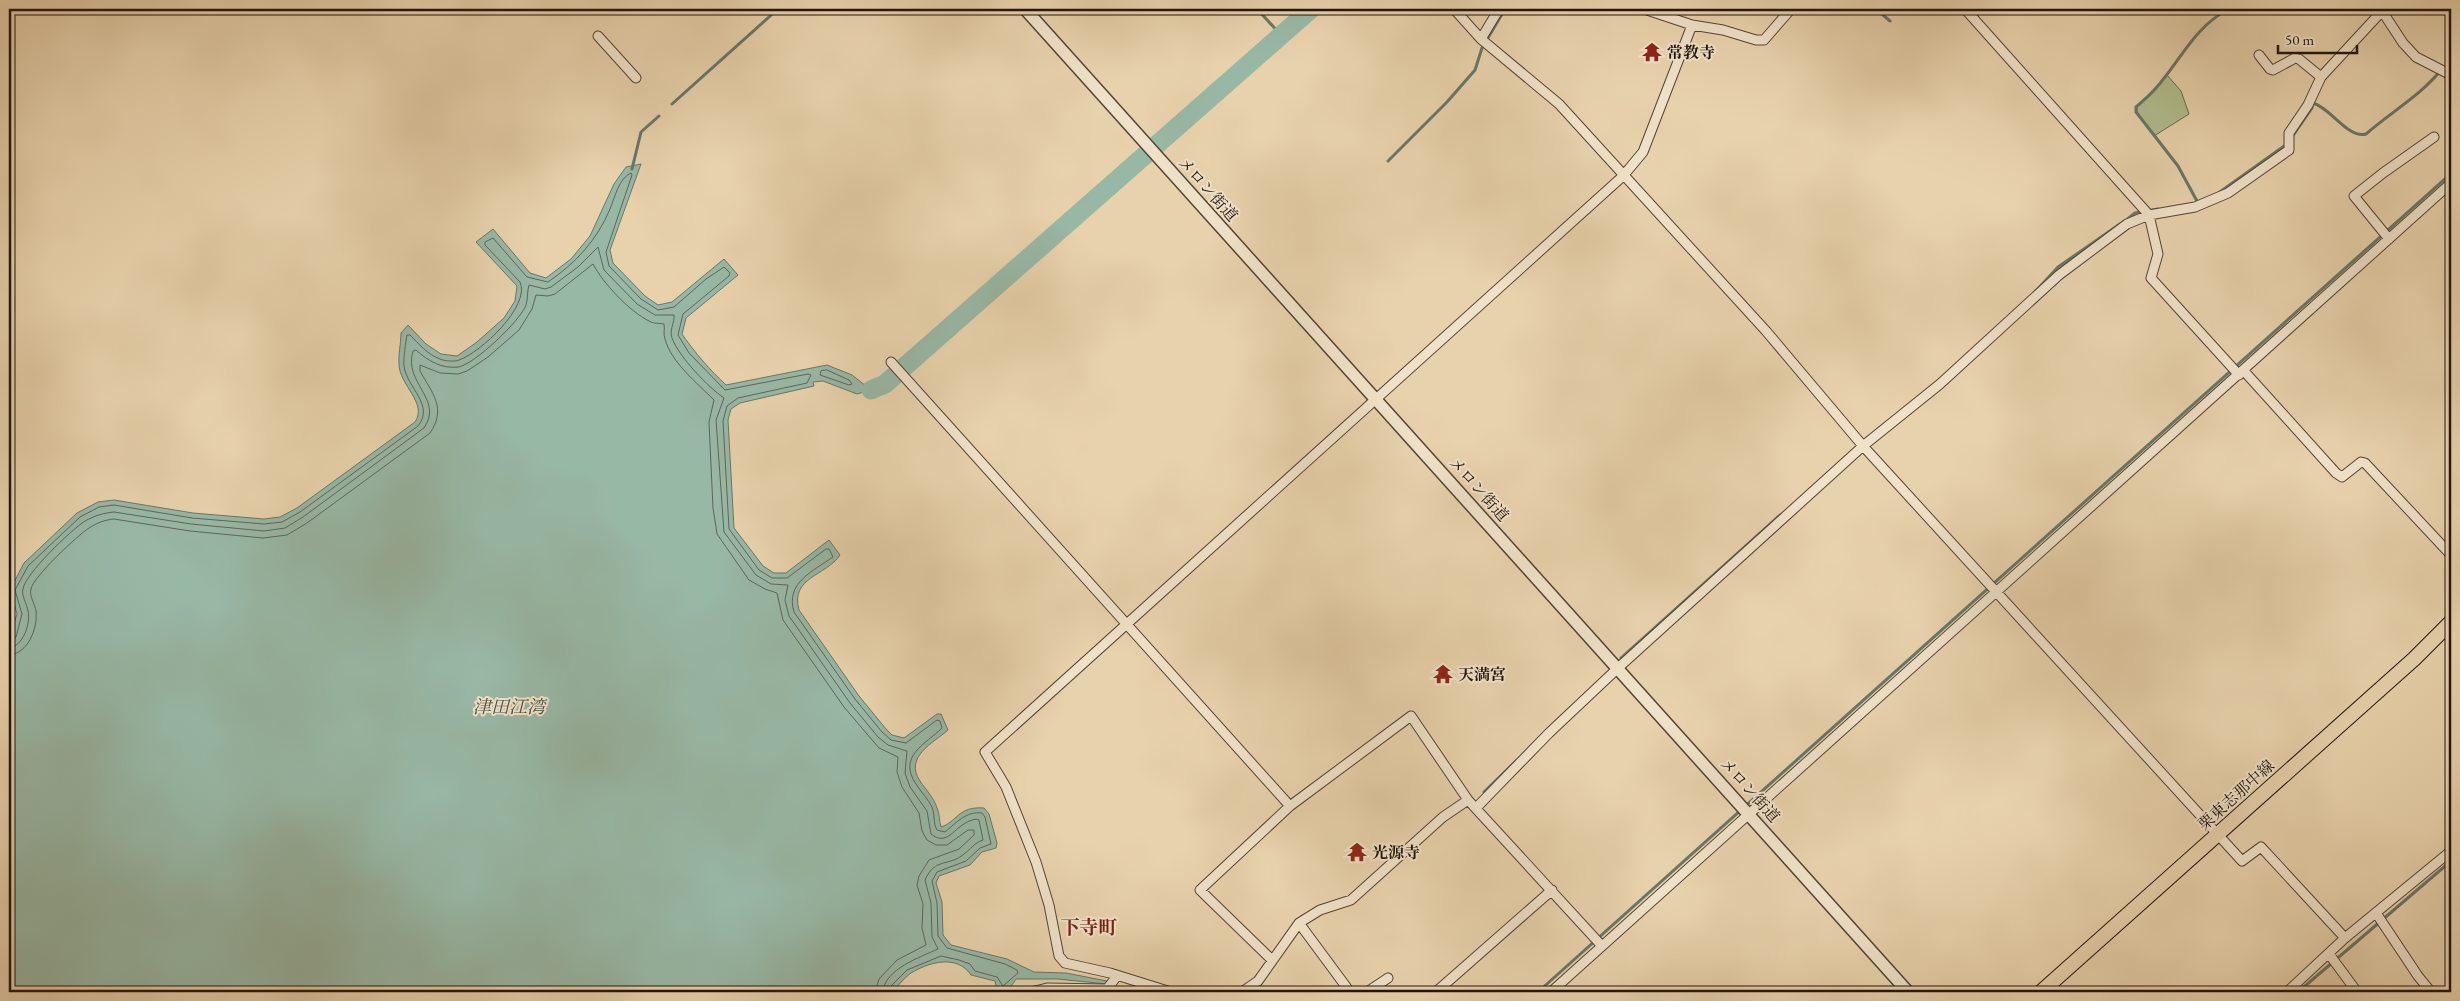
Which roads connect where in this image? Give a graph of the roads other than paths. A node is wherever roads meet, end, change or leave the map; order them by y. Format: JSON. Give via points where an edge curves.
{"nodes":[{"id":1,"x":1025,"y":9,"type":"edge"},
{"id":2,"x":1454,"y":9,"type":"edge"},
{"id":3,"x":1499,"y":9,"type":"edge"},
{"id":4,"x":1644,"y":9,"type":"edge"},
{"id":5,"x":1790,"y":9,"type":"edge"},
{"id":6,"x":1968,"y":10,"type":"edge"},
{"id":7,"x":2383,"y":10,"type":"edge"},
{"id":8,"x":1667,"y":13,"type":"edge"},
{"id":9,"x":1692,"y":25,"type":"junction"},
{"id":10,"x":598,"y":36,"type":"dead end"},
{"id":11,"x":1481,"y":39,"type":"junction"},
{"id":12,"x":2259,"y":55,"type":"dead end"},
{"id":13,"x":2451,"y":75,"type":"edge"},
{"id":14,"x":2321,"y":77,"type":"junction"},
{"id":15,"x":636,"y":78,"type":"dead end"},
{"id":16,"x":2434,"y":137,"type":"dead end"},
{"id":17,"x":1623,"y":176,"type":"junction"},
{"id":18,"x":2451,"y":183,"type":"edge"},
{"id":19,"x":2148,"y":215,"type":"junction"},
{"id":20,"x":2386,"y":236,"type":"junction"},
{"id":21,"x":890,"y":362,"type":"dead end"},
{"id":22,"x":2238,"y":371,"type":"junction"},
{"id":23,"x":1376,"y":399,"type":"junction"},
{"id":24,"x":1864,"y":446,"type":"junction"},
{"id":25,"x":2451,"y":555,"type":"edge"},
{"id":26,"x":1994,"y":587,"type":"junction"},
{"id":27,"x":1127,"y":622,"type":"junction"},
{"id":28,"x":2451,"y":622,"type":"edge"},
{"id":29,"x":1618,"y":668,"type":"junction"},
{"id":30,"x":1468,"y":800,"type":"junction"},
{"id":31,"x":1290,"y":806,"type":"junction"},
{"id":32,"x":1476,"y":808,"type":"junction"},
{"id":33,"x":1745,"y":809,"type":"junction"},
{"id":34,"x":2218,"y":835,"type":"junction"},
{"id":35,"x":2451,"y":851,"type":"edge"},
{"id":36,"x":1552,"y":890,"type":"junction"},
{"id":37,"x":2376,"y":913,"type":"junction"},
{"id":38,"x":1299,"y":923,"type":"junction"},
{"id":39,"x":2346,"y":938,"type":"junction"},
{"id":40,"x":1597,"y":941,"type":"junction"},
{"id":41,"x":2329,"y":954,"type":"junction"},
{"id":42,"x":1271,"y":959,"type":"junction"},
{"id":43,"x":1117,"y":976,"type":"junction"},
{"id":44,"x":1388,"y":978,"type":"dead end"},
{"id":45,"x":1031,"y":992,"type":"edge"},
{"id":46,"x":1171,"y":992,"type":"edge"},
{"id":47,"x":1242,"y":992,"type":"edge"},
{"id":48,"x":1350,"y":992,"type":"edge"},
{"id":49,"x":1367,"y":992,"type":"edge"},
{"id":50,"x":1436,"y":992,"type":"edge"},
{"id":51,"x":1551,"y":992,"type":"edge"},
{"id":52,"x":1908,"y":992,"type":"edge"},
{"id":53,"x":2041,"y":992,"type":"edge"},
{"id":54,"x":2288,"y":992,"type":"edge"},
{"id":55,"x":2357,"y":992,"type":"edge"},
{"id":56,"x":2431,"y":992,"type":"edge"}],
"edges":[{"from":1,"to":23,"type":"street","name":"メロン街道"},
{"from":2,"to":11,"type":"street"},
{"from":3,"to":11,"type":"street"},
{"from":4,"to":8,"type":"street"},
{"from":5,"to":9,"type":"street","via":[[1764,40]]},
{"from":6,"to":19,"type":"street"},
{"from":7,"to":13,"type":"street","via":[[2403,44],[2416,57]]},
{"from":7,"to":14,"type":"street"},
{"from":8,"to":9,"type":"street"},
{"from":9,"to":17,"type":"street","via":[[1643,152]]},
{"from":10,"to":15,"type":"street"},
{"from":11,"to":17,"type":"street","via":[[1559,104]]},
{"from":12,"to":14,"type":"street","via":[[2270,70],[2276,70],[2295,58]]},
{"from":14,"to":19,"type":"street","via":[[2308,105],[2289,133],[2289,150],[2228,193],[2195,207]]},
{"from":16,"to":20,"type":"street","via":[[2354,196]]},
{"from":17,"to":23,"type":"street"},
{"from":17,"to":24,"type":"street","via":[[1766,331]]},
{"from":18,"to":20,"type":"street"},
{"from":19,"to":22,"type":"street","via":[[2158,254],[2152,278]]},
{"from":19,"to":24,"type":"street","via":[[2127,224],[2059,275],[1940,384]]},
{"from":20,"to":22,"type":"street"},
{"from":21,"to":27,"type":"street"},
{"from":22,"to":25,"type":"street","via":[[2336,473],[2346,476],[2361,462],[2365,463]]},
{"from":22,"to":26,"type":"street"},
{"from":23,"to":27,"type":"street"},
{"from":23,"to":29,"type":"street","name":"メロン街道"},
{"from":24,"to":26,"type":"street"},
{"from":24,"to":29,"type":"street"},
{"from":26,"to":33,"type":"street"},
{"from":26,"to":34,"type":"street"},
{"from":27,"to":31,"type":"street"},
{"from":27,"to":43,"type":"street","via":[[985,752],[1006,787],[1036,862],[1059,956],[1065,963]]},
{"from":28,"to":34,"type":"main road","name":"栗東志那中線","via":[[2414,660]]},
{"from":29,"to":32,"type":"street"},
{"from":29,"to":33,"type":"street","name":"メロン街道"},
{"from":30,"to":31,"type":"street","via":[[1411,716]]},
{"from":30,"to":32,"type":"street"},
{"from":30,"to":38,"type":"street","via":[[1443,817],[1351,900],[1320,910]]},
{"from":31,"to":42,"type":"street","via":[[1200,890]]},
{"from":32,"to":36,"type":"street"},
{"from":33,"to":40,"type":"street"},
{"from":33,"to":52,"type":"street","name":"メロン街道"},
{"from":34,"to":39,"type":"street","via":[[2242,861],[2261,847]]},
{"from":34,"to":53,"type":"main road","name":"栗東志那中線"},
{"from":35,"to":37,"type":"street"},
{"from":36,"to":40,"type":"street"},
{"from":36,"to":50,"type":"street"},
{"from":37,"to":39,"type":"street"},
{"from":37,"to":56,"type":"street"},
{"from":38,"to":42,"type":"street"},
{"from":38,"to":48,"type":"street"},
{"from":39,"to":41,"type":"street"},
{"from":40,"to":51,"type":"street"},
{"from":41,"to":54,"type":"street"},
{"from":41,"to":55,"type":"street"},
{"from":42,"to":47,"type":"street","via":[[1258,981]]},
{"from":43,"to":45,"type":"street","via":[[1107,989],[1047,988]]},
{"from":43,"to":46,"type":"street"},
{"from":44,"to":49,"type":"street"}]}
